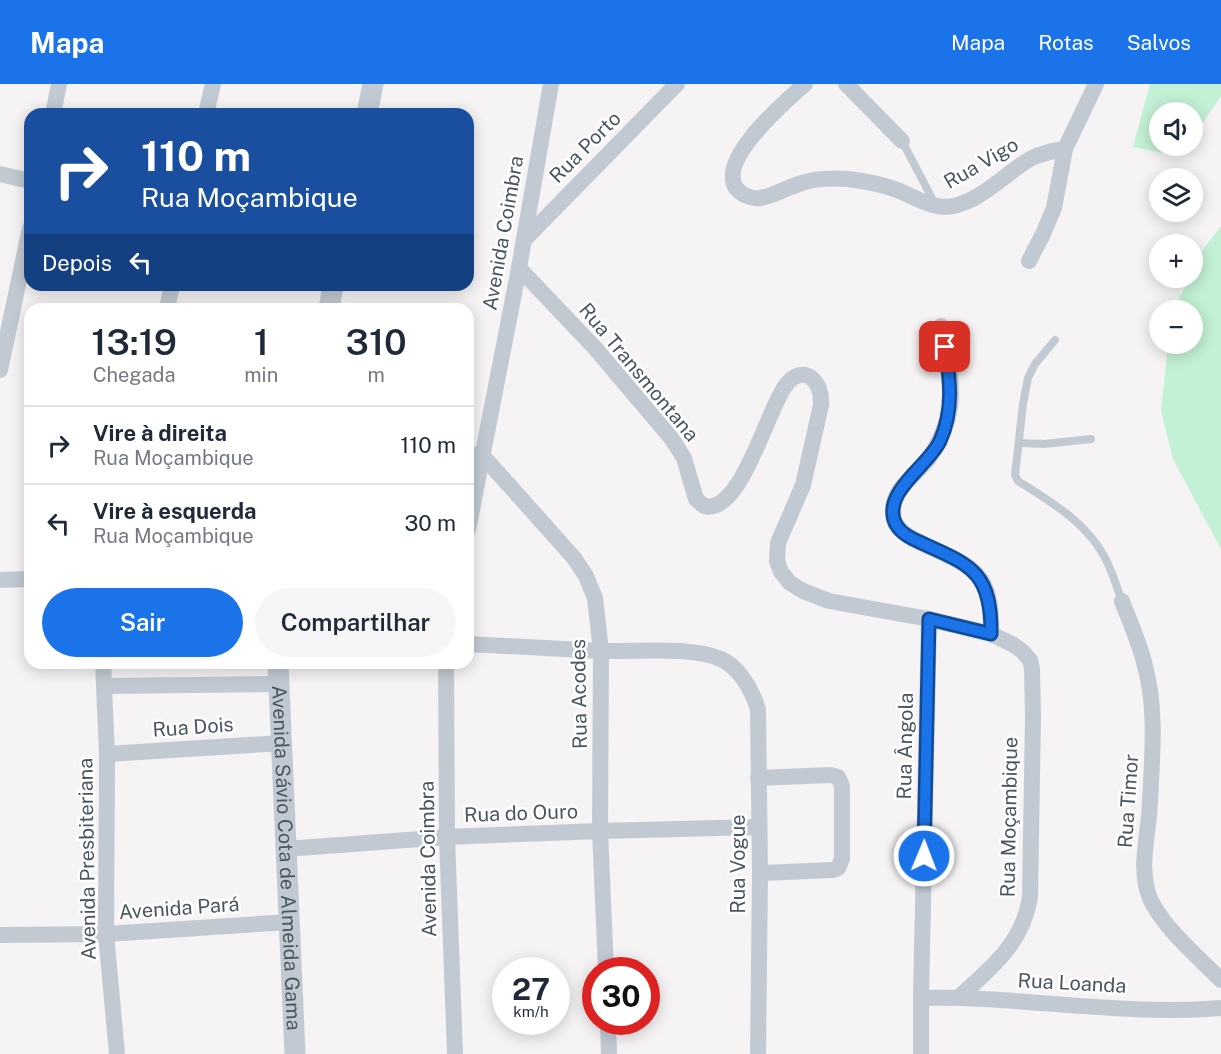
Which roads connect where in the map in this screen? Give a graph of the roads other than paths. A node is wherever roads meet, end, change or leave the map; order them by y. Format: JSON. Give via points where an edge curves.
{"nodes":[{"id":1,"x":59,"y":84,"type":"edge"},
{"id":2,"x":213,"y":84,"type":"edge"},
{"id":3,"x":373,"y":84,"type":"edge"},
{"id":4,"x":551,"y":84,"type":"edge"},
{"id":5,"x":677,"y":84,"type":"edge"},
{"id":6,"x":805,"y":84,"type":"edge"},
{"id":7,"x":846,"y":84,"type":"edge"},
{"id":8,"x":1096,"y":84,"type":"edge"},
{"id":9,"x":54,"y":108,"type":"edge"},
{"id":10,"x":207,"y":108,"type":"edge"},
{"id":11,"x":368,"y":108,"type":"edge"},
{"id":12,"x":902,"y":141,"type":"joint"},
{"id":13,"x":1065,"y":149,"type":"junction"},
{"id":14,"x":0,"y":174,"type":"edge"},
{"id":15,"x":24,"y":180,"type":"edge"},
{"id":16,"x":936,"y":207,"type":"junction"},
{"id":17,"x":524,"y":240,"type":"junction"},
{"id":18,"x":24,"y":256,"type":"edge"},
{"id":19,"x":1029,"y":261,"type":"dead end"},
{"id":20,"x":519,"y":268,"type":"junction"},
{"id":21,"x":941,"y":326,"type":"dead end"},
{"id":22,"x":1055,"y":340,"type":"dead end"},
{"id":23,"x":0,"y":370,"type":"edge"},
{"id":24,"x":1091,"y":439,"type":"dead end"},
{"id":25,"x":1019,"y":443,"type":"junction"},
{"id":26,"x":475,"y":455,"type":"edge"},
{"id":27,"x":24,"y":579,"type":"edge"},
{"id":28,"x":0,"y":580,"type":"edge"},
{"id":29,"x":1122,"y":601,"type":"joint"},
{"id":30,"x":929,"y":619,"type":"junction"},
{"id":31,"x":991,"y":634,"type":"junction"},
{"id":32,"x":474,"y":644,"type":"edge"},
{"id":33,"x":601,"y":651,"type":"junction"},
{"id":34,"x":104,"y":669,"type":"edge"},
{"id":35,"x":446,"y":669,"type":"edge"},
{"id":36,"x":279,"y":673,"type":"edge"},
{"id":37,"x":105,"y":686,"type":"junction"},
{"id":38,"x":282,"y":743,"type":"junction"},
{"id":39,"x":107,"y":754,"type":"junction"},
{"id":40,"x":758,"y":778,"type":"junction"},
{"id":41,"x":758,"y":827,"type":"junction"},
{"id":42,"x":600,"y":831,"type":"junction"},
{"id":43,"x":447,"y":837,"type":"junction"},
{"id":44,"x":286,"y":849,"type":"junction"},
{"id":45,"x":760,"y":873,"type":"junction"},
{"id":46,"x":290,"y":922,"type":"junction"},
{"id":47,"x":106,"y":934,"type":"junction"},
{"id":48,"x":0,"y":935,"type":"edge"},
{"id":49,"x":605,"y":957,"type":"edge"},
{"id":50,"x":1221,"y":980,"type":"edge"},
{"id":51,"x":959,"y":997,"type":"junction"},
{"id":52,"x":921,"y":998,"type":"junction"},
{"id":53,"x":1221,"y":1008,"type":"edge"},
{"id":54,"x":608,"y":1035,"type":"edge"},
{"id":55,"x":117,"y":1054,"type":"edge"},
{"id":56,"x":295,"y":1054,"type":"edge"},
{"id":57,"x":455,"y":1054,"type":"edge"},
{"id":58,"x":609,"y":1054,"type":"edge"},
{"id":59,"x":758,"y":1054,"type":"edge"},
{"id":60,"x":921,"y":1054,"type":"edge"}],
"edges":[{"from":1,"to":9,"type":"street"},
{"from":2,"to":10,"type":"street"},
{"from":3,"to":11,"type":"street"},
{"from":4,"to":17,"type":"street","name":"Avenida Coimbra"},
{"from":5,"to":17,"type":"street","name":"Rua Porto"},
{"from":6,"to":16,"type":"street","name":"Rua Vigo","via":[[741,152],[733,174],[737,189],[746,196],[762,198],[802,182],[848,179],[874,183]]},
{"from":7,"to":12,"type":"street"},
{"from":8,"to":13,"type":"street"},
{"from":12,"to":16,"type":"lane"},
{"from":13,"to":16,"type":"street","name":"Rua Vigo","via":[[1031,158],[965,202]]},
{"from":13,"to":19,"type":"street","via":[[1054,208]]},
{"from":14,"to":15,"type":"street"},
{"from":17,"to":20,"type":"street","name":"Avenida Coimbra"},
{"from":18,"to":23,"type":"street"},
{"from":20,"to":26,"type":"street","name":"Avenida Coimbra"},
{"from":20,"to":30,"type":"street","name":"Rua Transmontana","via":[[595,348],[672,439],[684,458],[696,499],[704,506],[721,501],[742,478],[789,381],[800,375],[815,380],[822,394],[821,405],[803,485],[778,543],[781,572],[803,591],[829,601]]},
{"from":21,"to":31,"type":"street","via":[[950,381],[949,415],[940,441],[896,499],[894,521],[908,536],[975,572],[987,593]]},
{"from":22,"to":25,"type":"lane","via":[[1028,378]]},
{"from":24,"to":25,"type":"lane"},
{"from":25,"to":29,"type":"lane","via":[[1015,475],[1018,482],[1089,534],[1107,562]]},
{"from":26,"to":33,"type":"street","name":"Rua Acodes","via":[[551,531],[586,576],[595,598]]},
{"from":27,"to":28,"type":"street"},
{"from":29,"to":50,"type":"street","name":"Rua Timor","via":[[1145,666],[1152,701],[1150,808],[1144,871],[1148,894],[1161,917]]},
{"from":30,"to":31,"type":"street","name":"Rua Moçambique"},
{"from":30,"to":52,"type":"street","name":"Rua Ângola"},
{"from":31,"to":51,"type":"street","name":"Rua Moçambique","via":[[1022,651],[1032,669],[1030,897],[1024,922],[1007,952]]},
{"from":32,"to":33,"type":"street"},
{"from":33,"to":40,"type":"street","name":"Rua Vogue","via":[[702,654],[723,660],[742,677],[758,710]]},
{"from":33,"to":42,"type":"street","name":"Rua Acodes"},
{"from":34,"to":37,"type":"street","name":"Avenida Presbiteriana"},
{"from":35,"to":43,"type":"street","name":"Avenida Coimbra"},
{"from":36,"to":37,"type":"street"},
{"from":36,"to":38,"type":"street","name":"Avenida Sávio Cota de Almeida Gama"},
{"from":37,"to":39,"type":"street","name":"Avenida Presbiteriana"},
{"from":38,"to":39,"type":"street","name":"Rua Dois"},
{"from":38,"to":44,"type":"street","name":"Avenida Sávio Cota de Almeida Gama"},
{"from":39,"to":47,"type":"street","name":"Avenida Presbiteriana"},
{"from":40,"to":41,"type":"street","name":"Rua Vogue"},
{"from":40,"to":45,"type":"street","via":[[830,775],[837,777],[842,786],[842,859],[838,868]]},
{"from":41,"to":42,"type":"street","name":"Rua do Ouro"},
{"from":41,"to":45,"type":"street","name":"Rua Vogue"},
{"from":42,"to":43,"type":"street","name":"Rua do Ouro"},
{"from":42,"to":49,"type":"street","name":"Rua Acodes"},
{"from":43,"to":44,"type":"street","name":"Rua do Ouro"},
{"from":43,"to":57,"type":"street","name":"Avenida Coimbra"},
{"from":44,"to":46,"type":"street","name":"Avenida Sávio Cota de Almeida Gama"},
{"from":45,"to":59,"type":"street","name":"Rua Vogue"},
{"from":46,"to":47,"type":"street","name":"Avenida Pará"},
{"from":46,"to":56,"type":"street","name":"Avenida Sávio Cota de Almeida Gama"},
{"from":47,"to":48,"type":"street","name":"Avenida Pará"},
{"from":47,"to":55,"type":"street","name":"Avenida Presbiteriana"},
{"from":51,"to":52,"type":"street","name":"Rua Loanda"},
{"from":51,"to":53,"type":"street","name":"Rua Loanda","via":[[1167,1010]]},
{"from":52,"to":60,"type":"street","name":"Rua Ângola"},
{"from":54,"to":58,"type":"street"}]}
